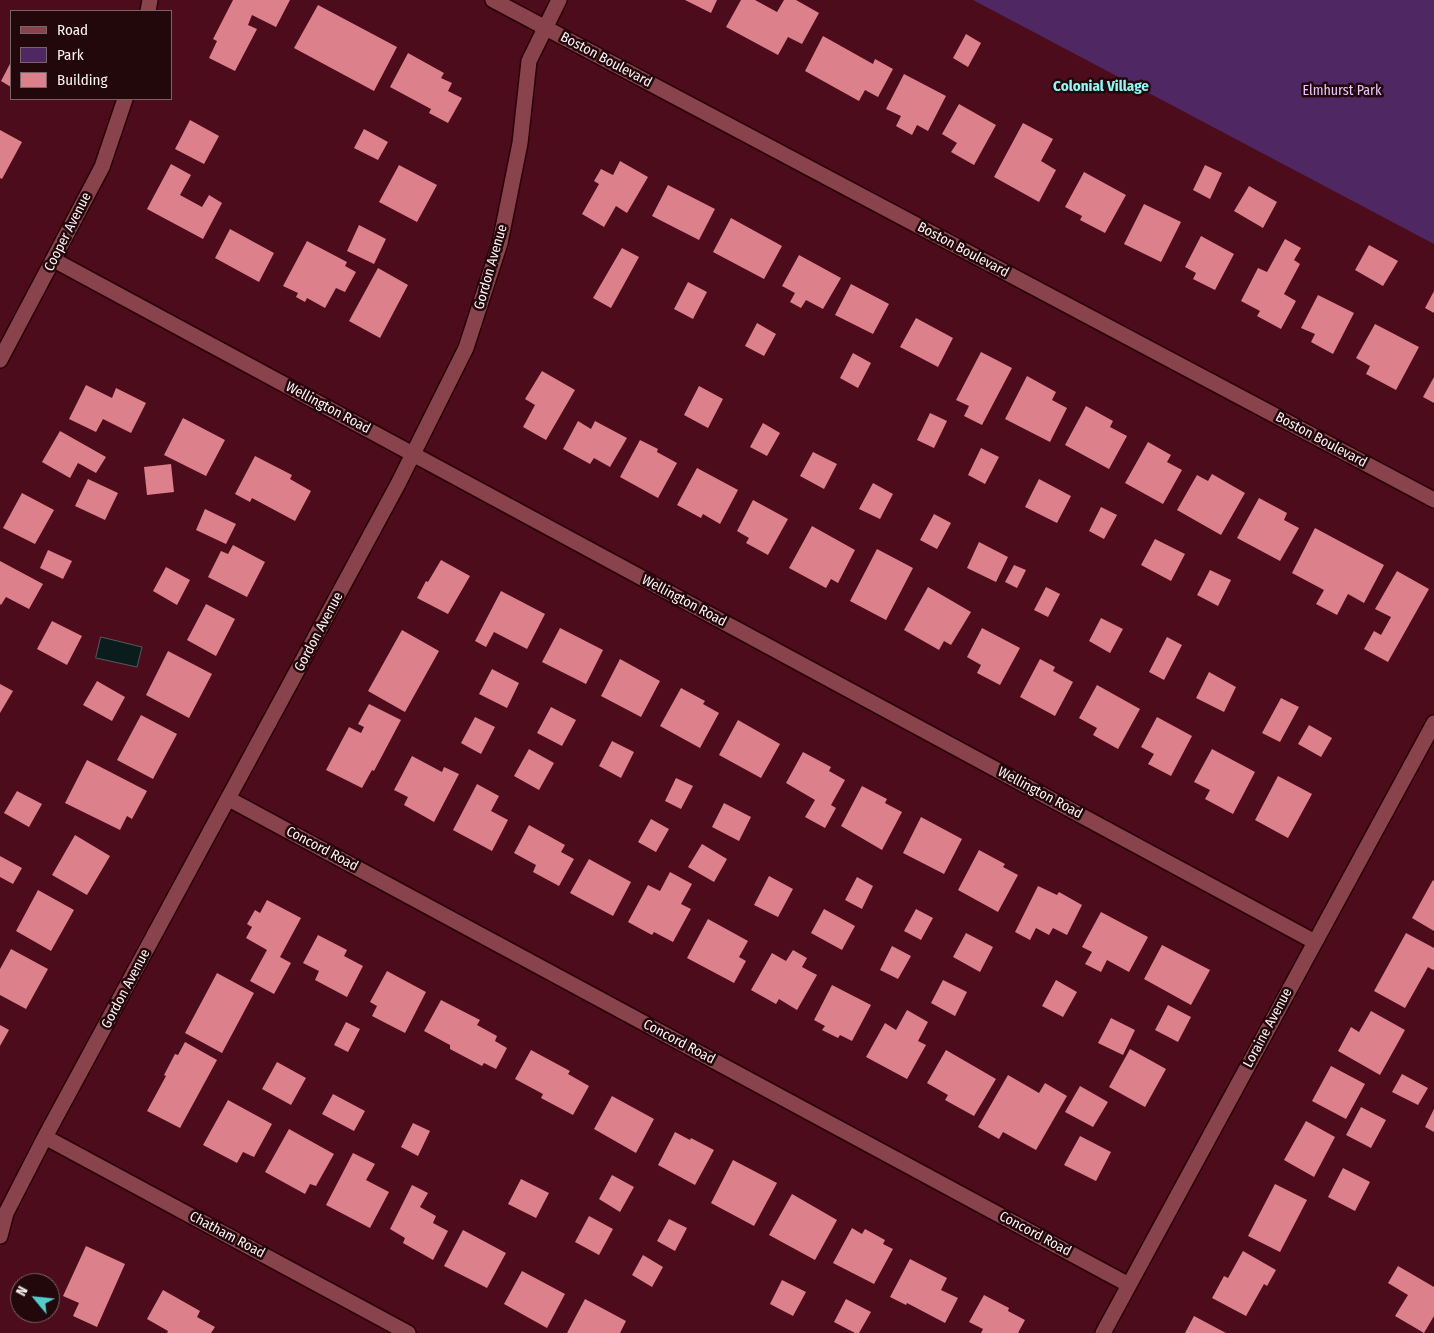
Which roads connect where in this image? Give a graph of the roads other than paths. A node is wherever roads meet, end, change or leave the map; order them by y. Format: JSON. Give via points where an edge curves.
{"nodes":[{"id":1,"x":493,"y":0,"type":"edge"},
{"id":2,"x":559,"y":0,"type":"edge"},
{"id":3,"x":544,"y":28,"type":"junction"},
{"id":4,"x":125,"y":100,"type":"edge"},
{"id":5,"x":54,"y":260,"type":"junction"},
{"id":6,"x":0,"y":360,"type":"edge"},
{"id":7,"x":414,"y":454,"type":"junction"},
{"id":8,"x":1434,"y":500,"type":"edge"},
{"id":9,"x":1434,"y":723,"type":"edge"},
{"id":10,"x":229,"y":799,"type":"junction"},
{"id":11,"x":1315,"y":942,"type":"junction"},
{"id":12,"x":45,"y":1137,"type":"junction"},
{"id":13,"x":0,"y":1236,"type":"edge"},
{"id":14,"x":1129,"y":1285,"type":"junction"},
{"id":15,"x":408,"y":1333,"type":"edge"},
{"id":16,"x":1102,"y":1333,"type":"edge"}],
"edges":[{"from":1,"to":3,"type":"street","name":"Boston Boulevard"},
{"from":2,"to":3,"type":"street","name":"Gordon Avenue"},
{"from":3,"to":7,"type":"street","name":"Gordon Avenue","via":[[529,61],[520,143],[500,243],[466,348]]},
{"from":3,"to":8,"type":"street","name":"Boston Boulevard"},
{"from":4,"to":5,"type":"street","name":"Cooper Avenue","via":[[102,167]]},
{"from":5,"to":6,"type":"street","name":"Cooper Avenue"},
{"from":5,"to":7,"type":"street","name":"Wellington Road"},
{"from":7,"to":10,"type":"street","name":"Gordon Avenue"},
{"from":7,"to":11,"type":"street","name":"Wellington Road"},
{"from":9,"to":11,"type":"street","name":"Loraine Avenue"},
{"from":10,"to":12,"type":"street","name":"Gordon Avenue"},
{"from":10,"to":14,"type":"street","name":"Concord Road"},
{"from":11,"to":14,"type":"street","name":"Loraine Avenue"},
{"from":12,"to":13,"type":"street","name":"Gordon Avenue","via":[[6,1213]]},
{"from":12,"to":15,"type":"street","name":"Chatham Road"},
{"from":14,"to":16,"type":"street","name":"Loraine Avenue"}]}
